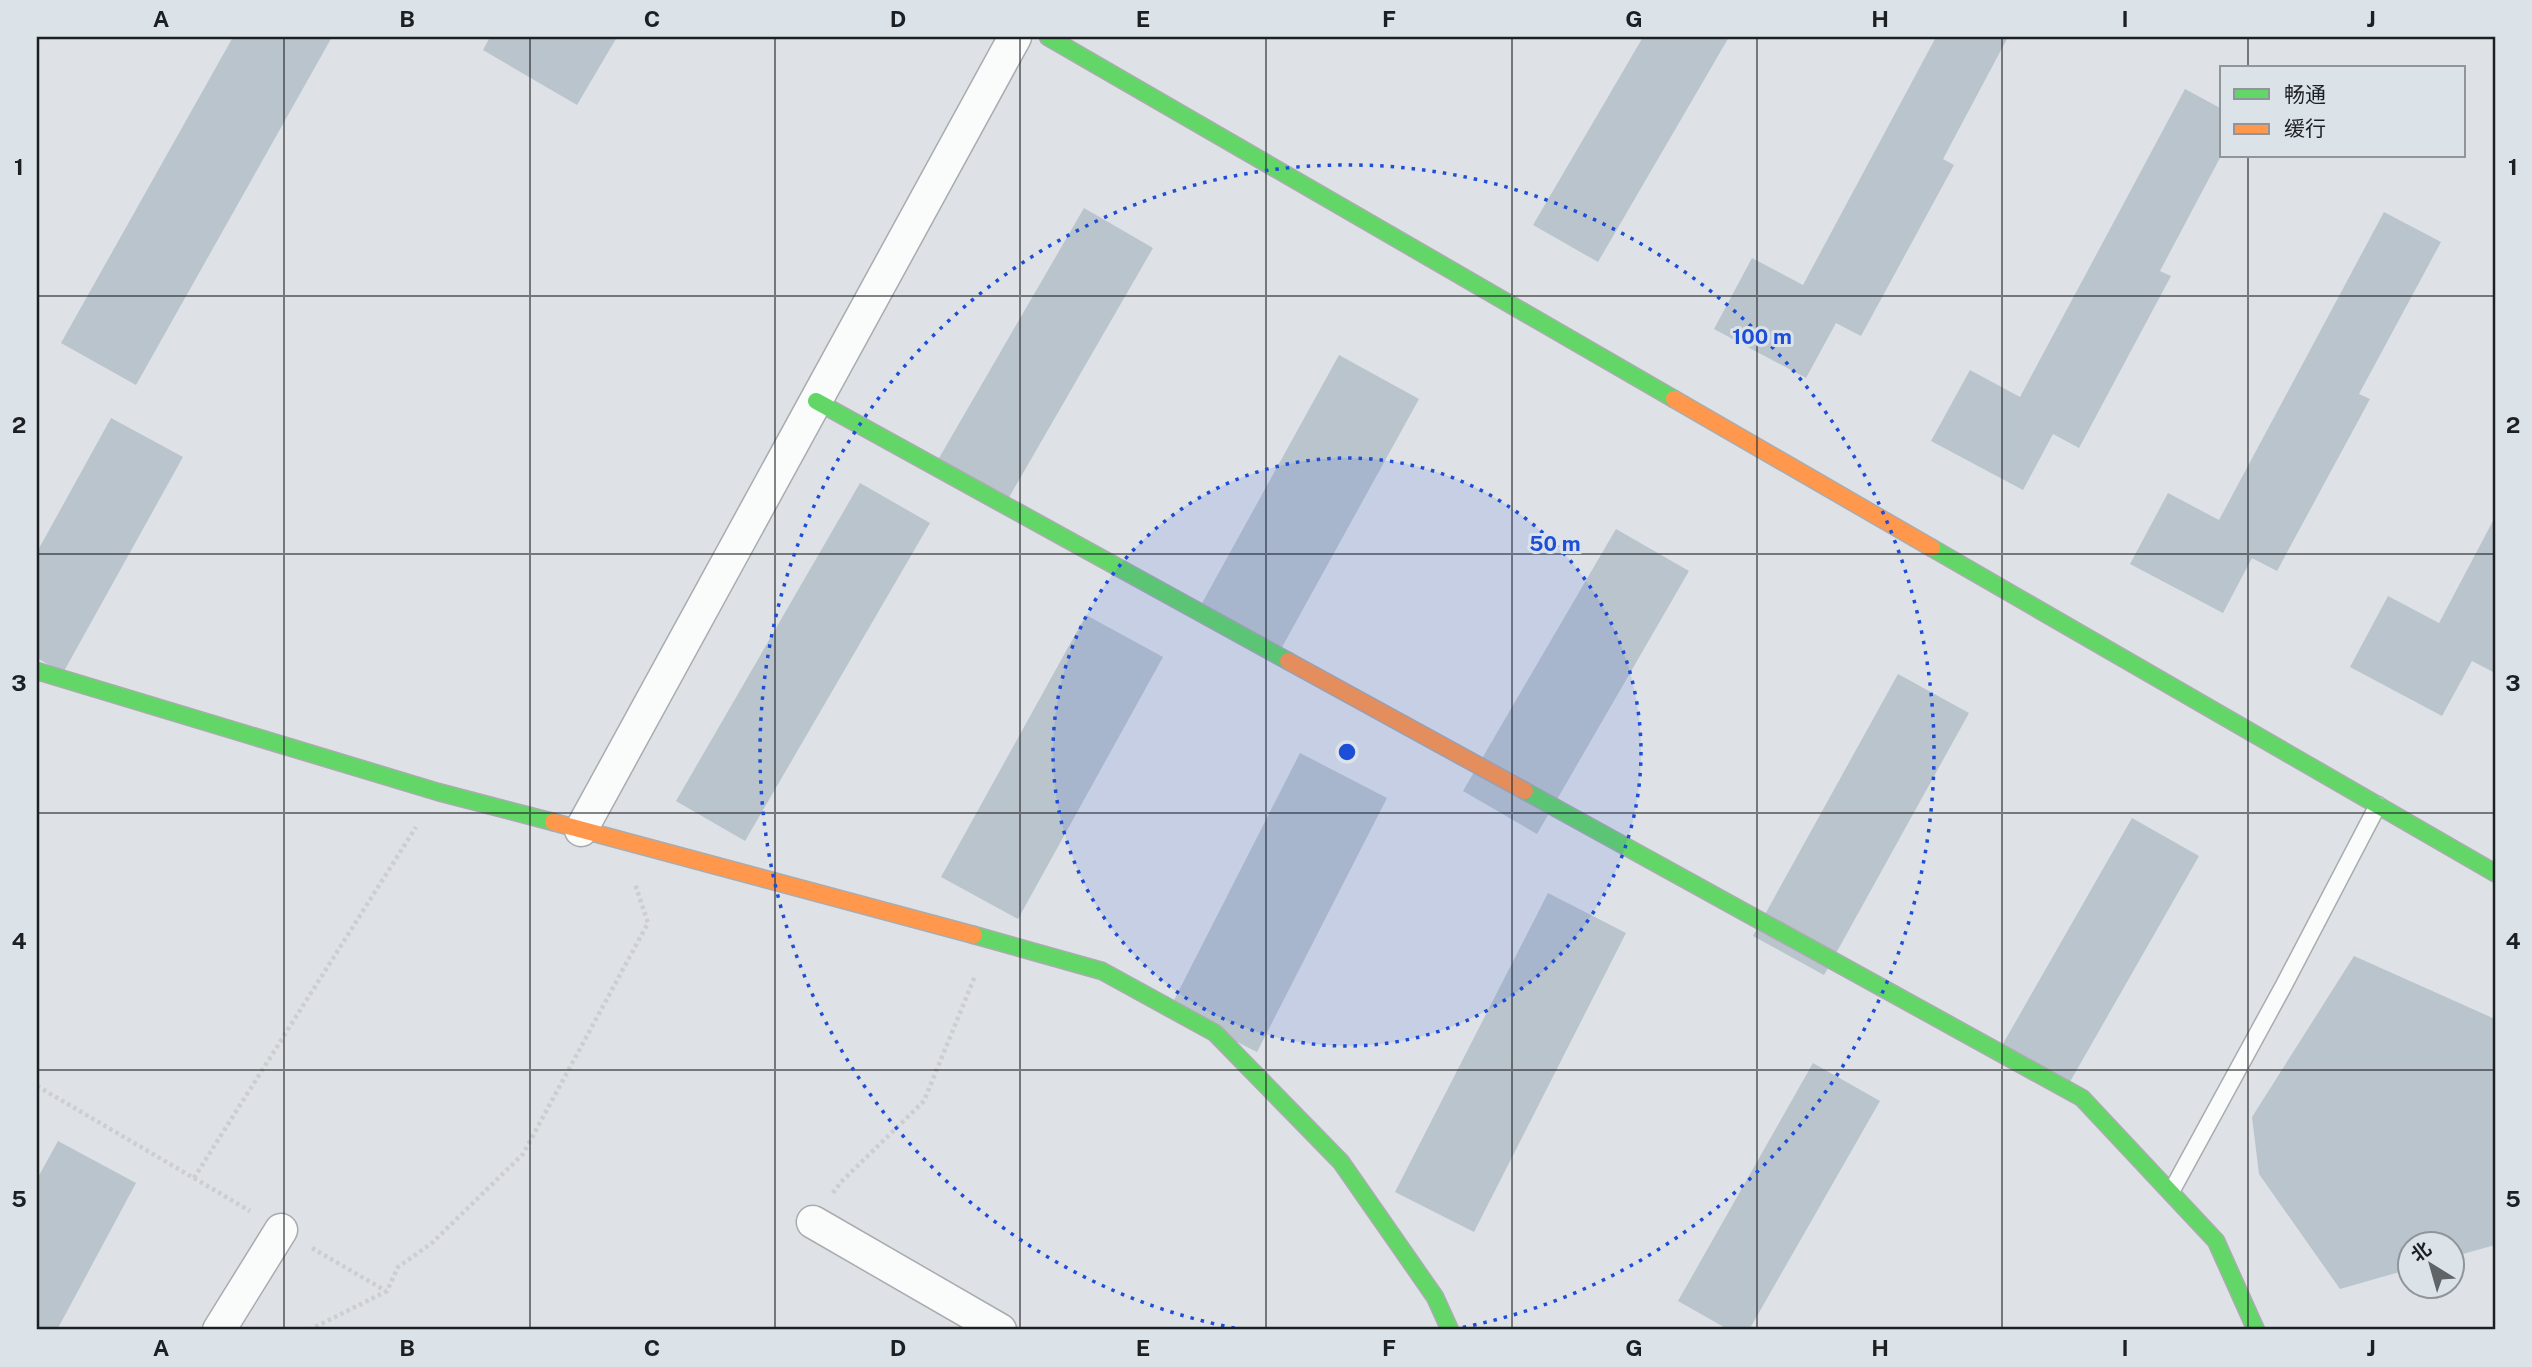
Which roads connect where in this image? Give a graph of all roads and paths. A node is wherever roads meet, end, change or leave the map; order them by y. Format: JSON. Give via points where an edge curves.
{"nodes":[{"id":1,"x":1015,"y":37,"type":"edge"},
{"id":2,"x":1048,"y":37,"type":"edge"},
{"id":3,"x":816,"y":401,"type":"junction"},
{"id":4,"x":37,"y":671,"type":"edge"},
{"id":5,"x":438,"y":792,"type":"junction"},
{"id":6,"x":2378,"y":805,"type":"junction"},
{"id":7,"x":581,"y":830,"type":"junction"},
{"id":8,"x":620,"y":840,"type":"junction"},
{"id":9,"x":2495,"y":873,"type":"edge"},
{"id":10,"x":990,"y":939,"type":"junction"},
{"id":11,"x":37,"y":1086,"type":"edge"},
{"id":12,"x":194,"y":1178,"type":"junction"},
{"id":13,"x":2171,"y":1192,"type":"junction"},
{"id":14,"x":813,"y":1222,"type":"joint"},
{"id":15,"x":281,"y":1230,"type":"junction"},
{"id":16,"x":387,"y":1291,"type":"junction"},
{"id":17,"x":219,"y":1330,"type":"edge"},
{"id":18,"x":309,"y":1330,"type":"edge"},
{"id":19,"x":1000,"y":1330,"type":"edge"},
{"id":20,"x":1450,"y":1330,"type":"edge"},
{"id":21,"x":2256,"y":1330,"type":"edge"}],
"edges":[{"from":1,"to":3,"type":"street"},
{"from":2,"to":6,"type":"street"},
{"from":3,"to":7,"type":"street"},
{"from":3,"to":13,"type":"street","via":[[2082,1098]]},
{"from":4,"to":5,"type":"street"},
{"from":5,"to":7,"type":"street"},
{"from":5,"to":12,"type":"path"},
{"from":6,"to":9,"type":"street"},
{"from":6,"to":13,"type":"lane"},
{"from":7,"to":8,"type":"street"},
{"from":8,"to":10,"type":"street"},
{"from":8,"to":16,"type":"path","via":[[648,923],[523,1154],[432,1243],[398,1267]]},
{"from":10,"to":14,"type":"path","via":[[924,1101],[841,1182]]},
{"from":10,"to":20,"type":"street","via":[[1102,971],[1215,1033],[1341,1162],[1435,1297]]},
{"from":11,"to":12,"type":"path"},
{"from":12,"to":15,"type":"path"},
{"from":13,"to":21,"type":"street","via":[[2216,1241]]},
{"from":14,"to":19,"type":"street"},
{"from":15,"to":16,"type":"path"},
{"from":15,"to":17,"type":"street"},
{"from":16,"to":18,"type":"path"}]}
